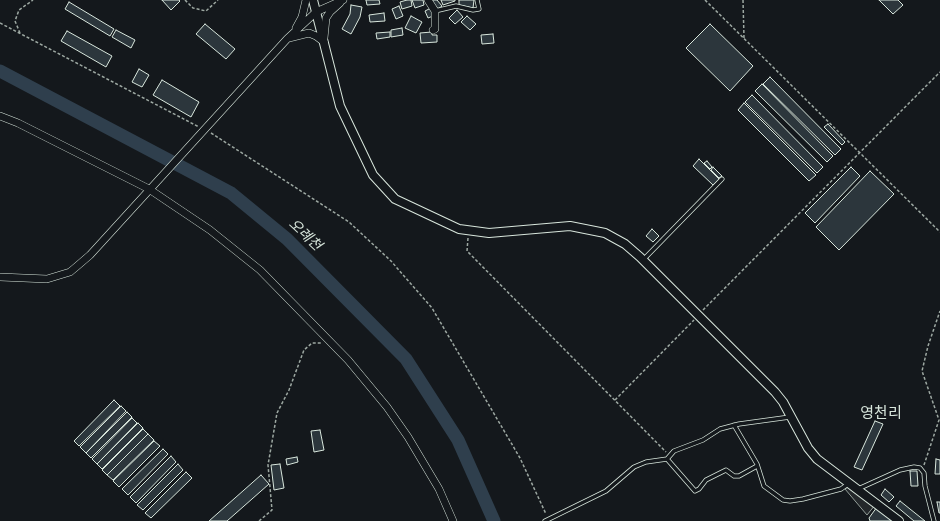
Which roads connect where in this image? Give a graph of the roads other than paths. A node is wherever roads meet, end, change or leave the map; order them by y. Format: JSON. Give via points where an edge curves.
{"nodes":[{"id":1,"x":306,"y":0,"type":"edge"},
{"id":2,"x":313,"y":0,"type":"edge"},
{"id":3,"x":343,"y":0,"type":"edge"},
{"id":4,"x":428,"y":0,"type":"edge"},
{"id":5,"x":458,"y":0,"type":"edge"},
{"id":6,"x":477,"y":0,"type":"edge"},
{"id":7,"x":457,"y":6,"type":"junction"},
{"id":8,"x":435,"y":11,"type":"junction"},
{"id":9,"x":316,"y":12,"type":"junction"},
{"id":10,"x":433,"y":30,"type":"dead end"},
{"id":11,"x":287,"y":39,"type":"junction"},
{"id":12,"x":324,"y":42,"type":"junction"},
{"id":13,"x":0,"y":116,"type":"edge"},
{"id":14,"x":722,"y":179,"type":"dead end"},
{"id":15,"x":150,"y":189,"type":"junction"},
{"id":16,"x":643,"y":260,"type":"junction"},
{"id":17,"x":0,"y":277,"type":"edge"},
{"id":18,"x":791,"y":416,"type":"junction"},
{"id":19,"x":734,"y":425,"type":"junction"},
{"id":20,"x":667,"y":459,"type":"junction"},
{"id":21,"x":757,"y":466,"type":"junction"},
{"id":22,"x":849,"y":483,"type":"junction"},
{"id":23,"x":858,"y":489,"type":"junction"},
{"id":24,"x":547,"y":520,"type":"edge"},
{"id":25,"x":452,"y":521,"type":"edge"},
{"id":26,"x":900,"y":521,"type":"edge"},
{"id":27,"x":934,"y":521,"type":"edge"}],
"edges":[{"from":1,"to":11,"type":"street","via":[[302,17]]},
{"from":2,"to":9,"type":"street"},
{"from":3,"to":9,"type":"street"},
{"from":3,"to":12,"type":"street","via":[[326,18]]},
{"from":4,"to":8,"type":"street"},
{"from":5,"to":7,"type":"lane"},
{"from":6,"to":7,"type":"lane","via":[[479,9]]},
{"from":7,"to":8,"type":"lane"},
{"from":8,"to":10,"type":"street"},
{"from":9,"to":11,"type":"street"},
{"from":9,"to":12,"type":"street"},
{"from":11,"to":12,"type":"street","via":[[309,33]]},
{"from":11,"to":15,"type":"street"},
{"from":12,"to":16,"type":"street","via":[[340,106],[373,175],[395,199],[459,229],[489,233],[559,226],[580,227],[613,237]]},
{"from":13,"to":15,"type":"street"},
{"from":14,"to":16,"type":"lane"},
{"from":15,"to":17,"type":"street","via":[[70,272],[47,279]]},
{"from":15,"to":25,"type":"street","via":[[210,230],[260,270],[348,360],[408,437],[439,489]]},
{"from":16,"to":18,"type":"street","via":[[775,392]]},
{"from":18,"to":19,"type":"lane"},
{"from":18,"to":22,"type":"street","via":[[811,453]]},
{"from":19,"to":20,"type":"lane","via":[[720,429],[703,440],[683,446]]},
{"from":19,"to":21,"type":"lane"},
{"from":20,"to":21,"type":"lane","via":[[695,491],[698,491],[706,480],[726,470],[734,476],[739,476]]},
{"from":20,"to":24,"type":"lane","via":[[638,465],[606,491]]},
{"from":21,"to":22,"type":"lane","via":[[764,486],[776,496],[790,501],[841,489]]},
{"from":22,"to":23,"type":"street"},
{"from":23,"to":26,"type":"street"},
{"from":23,"to":27,"type":"lane","via":[[910,467],[922,469]]}]}
